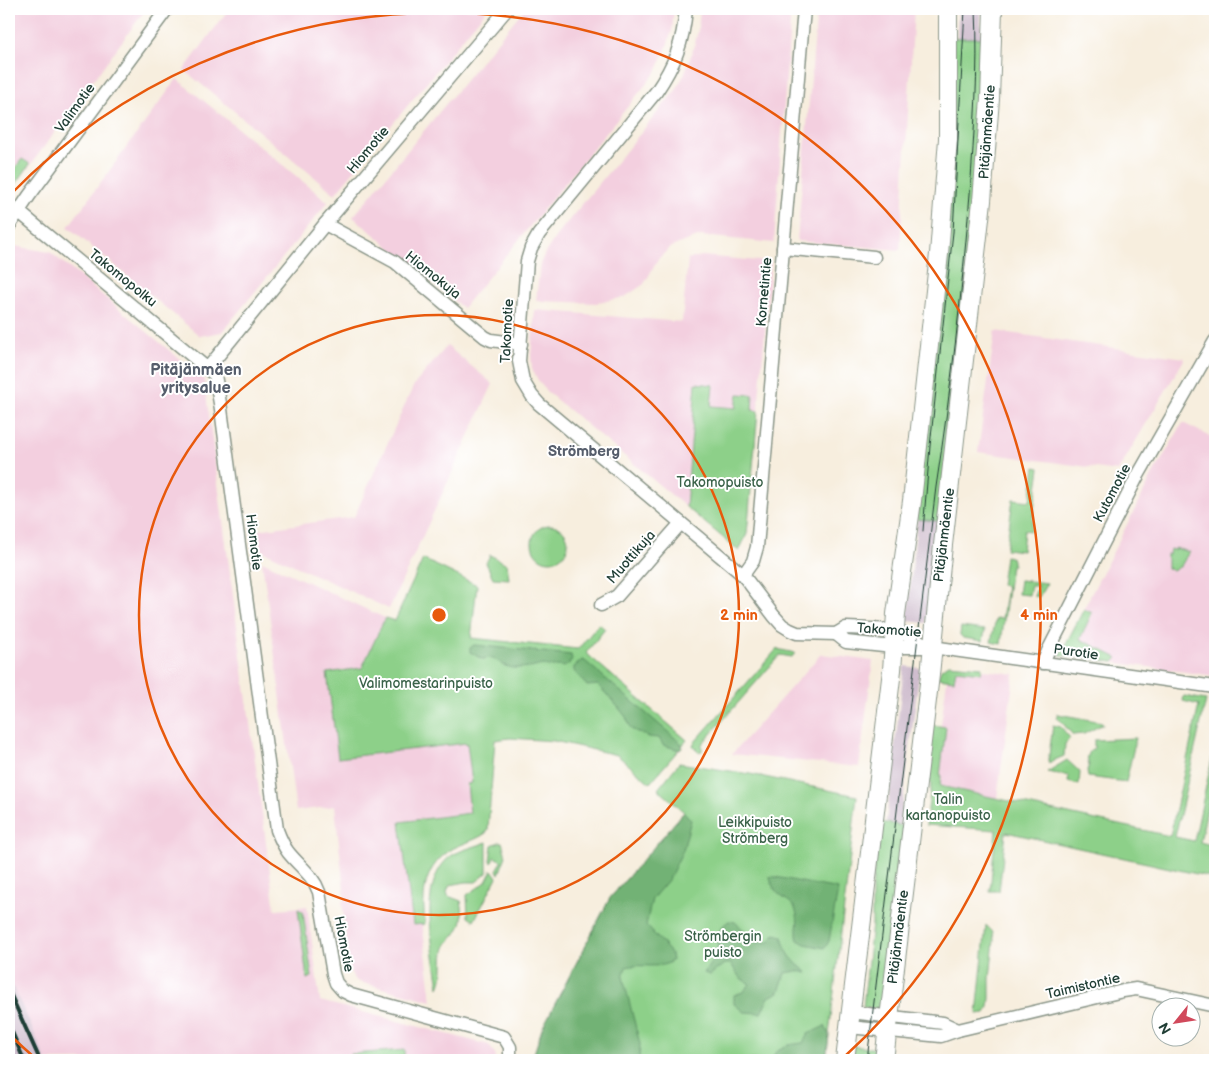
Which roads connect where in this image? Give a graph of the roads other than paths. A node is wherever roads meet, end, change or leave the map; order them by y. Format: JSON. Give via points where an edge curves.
{"nodes":[{"id":1,"x":167,"y":9,"type":"edge"},
{"id":2,"x":507,"y":9,"type":"edge"},
{"id":3,"x":686,"y":9,"type":"edge"},
{"id":4,"x":804,"y":9,"type":"edge"},
{"id":5,"x":948,"y":9,"type":"edge"},
{"id":6,"x":993,"y":9,"type":"edge"},
{"id":7,"x":18,"y":212,"type":"junction"},
{"id":8,"x":325,"y":224,"type":"junction"},
{"id":9,"x":9,"y":226,"type":"edge"},
{"id":10,"x":783,"y":248,"type":"junction"},
{"id":11,"x":874,"y":257,"type":"dead end"},
{"id":12,"x":1215,"y":341,"type":"edge"},
{"id":13,"x":521,"y":344,"type":"junction"},
{"id":14,"x":208,"y":368,"type":"junction"},
{"id":15,"x":681,"y":523,"type":"junction"},
{"id":16,"x":743,"y":575,"type":"junction"},
{"id":17,"x":601,"y":605,"type":"dead end"},
{"id":18,"x":894,"y":639,"type":"junction"},
{"id":19,"x":932,"y":647,"type":"junction"},
{"id":20,"x":1043,"y":663,"type":"junction"},
{"id":21,"x":1215,"y":687,"type":"edge"},
{"id":22,"x":1215,"y":1006,"type":"edge"},
{"id":23,"x":850,"y":1019,"type":"junction"},
{"id":24,"x":888,"y":1024,"type":"junction"},
{"id":25,"x":510,"y":1054,"type":"edge"},
{"id":26,"x":846,"y":1060,"type":"edge"},
{"id":27,"x":884,"y":1060,"type":"edge"}],
"edges":[{"from":1,"to":7,"type":"street","name":"Valimotie"},
{"from":2,"to":8,"type":"street","name":"Hiomotie"},
{"from":3,"to":13,"type":"street","name":"Takomotie","via":[[677,56],[661,85],[534,241],[527,261]]},
{"from":4,"to":10,"type":"street","name":"Kornetintie"},
{"from":5,"to":18,"type":"main road","via":[[948,139],[939,254]]},
{"from":6,"to":19,"type":"main road","name":"Pitäjänmäentie","via":[[982,201]]},
{"from":7,"to":9,"type":"street","name":"Valimotie"},
{"from":7,"to":14,"type":"street","name":"Takomopolku"},
{"from":8,"to":13,"type":"street","name":"Hiomokuja","via":[[395,262],[485,337]]},
{"from":8,"to":14,"type":"street","name":"Hiomotie"},
{"from":10,"to":11,"type":"street"},
{"from":10,"to":16,"type":"street","name":"Kornetintie","via":[[757,547]]},
{"from":12,"to":20,"type":"street","name":"Kutomotie","via":[[1136,479]]},
{"from":13,"to":15,"type":"street","name":"Takomotie","via":[[520,374],[532,396]]},
{"from":14,"to":25,"type":"street","name":"Hiomotie","via":[[217,381],[277,830],[288,852],[317,886],[336,983],[351,995],[504,1037]]},
{"from":15,"to":16,"type":"street","name":"Takomotie"},
{"from":15,"to":17,"type":"street","name":"Muottikuja","via":[[617,596]]},
{"from":16,"to":18,"type":"street","name":"Takomotie","via":[[778,620],[797,633],[836,634],[846,642]]},
{"from":18,"to":19,"type":"street","name":"Takomotie"},
{"from":18,"to":23,"type":"main road"},
{"from":19,"to":20,"type":"street","name":"Purotie"},
{"from":19,"to":24,"type":"main road","name":"Pitäjänmäentie"},
{"from":20,"to":21,"type":"street","name":"Purotie"},
{"from":22,"to":24,"type":"street","name":"Taimistontie","via":[[1130,990],[941,1036]]},
{"from":23,"to":24,"type":"street","name":"Taimistontie"},
{"from":23,"to":26,"type":"main road"},
{"from":24,"to":27,"type":"main road","name":"Pitäjänmäentie"}]}
